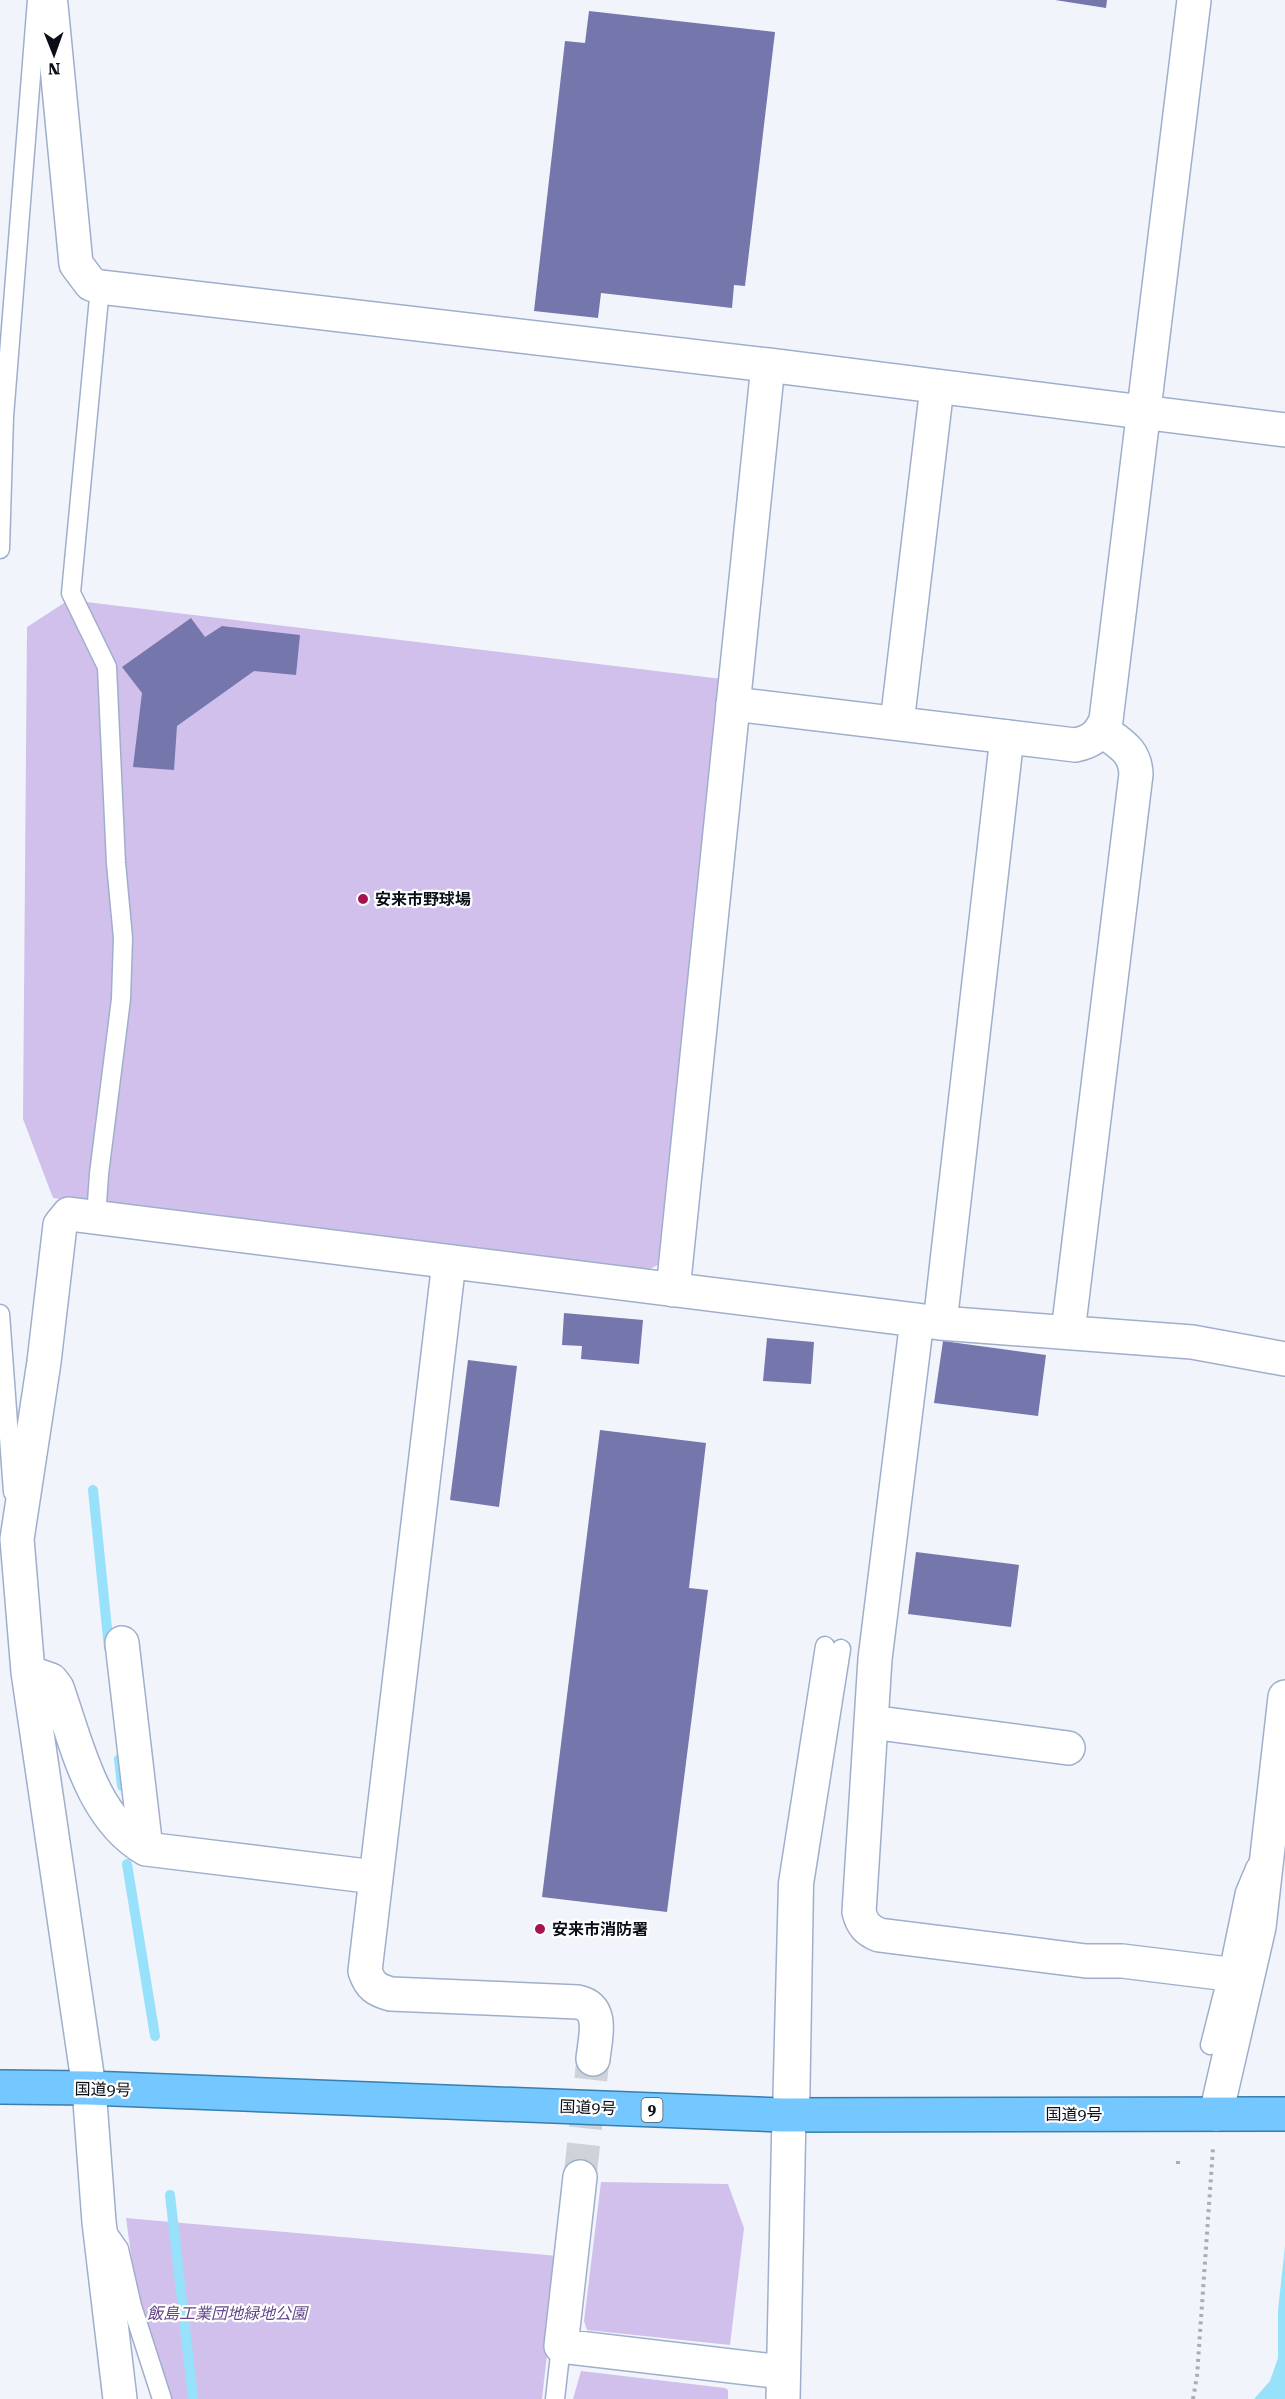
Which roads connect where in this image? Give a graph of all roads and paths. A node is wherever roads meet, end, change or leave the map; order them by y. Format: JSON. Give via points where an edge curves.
{"nodes":[{"id":1,"x":37,"y":0,"type":"edge"},
{"id":2,"x":49,"y":0,"type":"edge"},
{"id":3,"x":1194,"y":0,"type":"edge"},
{"id":4,"x":100,"y":287,"type":"junction"},
{"id":5,"x":768,"y":365,"type":"junction"},
{"id":6,"x":937,"y":387,"type":"junction"},
{"id":7,"x":1143,"y":413,"type":"junction"},
{"id":8,"x":1285,"y":430,"type":"edge"},
{"id":9,"x":0,"y":549,"type":"edge"},
{"id":10,"x":733,"y":704,"type":"junction"},
{"id":11,"x":897,"y":723,"type":"junction"},
{"id":12,"x":1102,"y":730,"type":"junction"},
{"id":13,"x":1007,"y":737,"type":"junction"},
{"id":14,"x":96,"y":1217,"type":"junction"},
{"id":15,"x":449,"y":1262,"type":"junction"},
{"id":16,"x":672,"y":1290,"type":"junction"},
{"id":17,"x":0,"y":1314,"type":"edge"},
{"id":18,"x":929,"y":1322,"type":"junction"},
{"id":19,"x":1068,"y":1332,"type":"junction"},
{"id":20,"x":1285,"y":1359,"type":"edge"},
{"id":21,"x":17,"y":1539,"type":"junction"},
{"id":22,"x":122,"y":1643,"type":"dead end"},
{"id":23,"x":833,"y":1647,"type":"dead end"},
{"id":24,"x":28,"y":1671,"type":"junction"},
{"id":25,"x":1285,"y":1696,"type":"edge"},
{"id":26,"x":871,"y":1722,"type":"junction"},
{"id":27,"x":1068,"y":1748,"type":"dead end"},
{"id":28,"x":146,"y":1849,"type":"junction"},
{"id":29,"x":1266,"y":1863,"type":"junction"},
{"id":30,"x":375,"y":1877,"type":"junction"},
{"id":31,"x":1228,"y":1974,"type":"junction"},
{"id":32,"x":1210,"y":2045,"type":"dead end"},
{"id":33,"x":593,"y":2059,"type":"tunnel mouth"},
{"id":34,"x":0,"y":2087,"type":"edge"},
{"id":35,"x":80,"y":2088,"type":"junction"},
{"id":36,"x":1224,"y":2114,"type":"junction"},
{"id":37,"x":1285,"y":2114,"type":"edge"},
{"id":38,"x":790,"y":2115,"type":"junction"},
{"id":39,"x":580,"y":2177,"type":"tunnel mouth"},
{"id":40,"x":99,"y":2223,"type":"junction"},
{"id":41,"x":561,"y":2346,"type":"junction"},
{"id":42,"x":783,"y":2385,"type":"edge"},
{"id":43,"x":120,"y":2399,"type":"edge"},
{"id":44,"x":162,"y":2399,"type":"edge"},
{"id":45,"x":555,"y":2399,"type":"edge"},
{"id":46,"x":1193,"y":2399,"type":"edge"}],
"edges":[{"from":1,"to":9,"type":"lane","via":[[4,417]]},
{"from":2,"to":4,"type":"street","via":[[76,264],[91,284]]},
{"from":3,"to":7,"type":"street"},
{"from":4,"to":5,"type":"street"},
{"from":4,"to":14,"type":"lane","via":[[71,593],[107,667],[123,938],[121,999]]},
{"from":5,"to":6,"type":"street"},
{"from":5,"to":10,"type":"street"},
{"from":6,"to":7,"type":"street"},
{"from":6,"to":11,"type":"street"},
{"from":7,"to":8,"type":"street"},
{"from":7,"to":12,"type":"street"},
{"from":10,"to":11,"type":"street"},
{"from":10,"to":16,"type":"street"},
{"from":11,"to":13,"type":"street"},
{"from":12,"to":13,"type":"street","via":[[1095,738],[1075,746]]},
{"from":12,"to":19,"type":"street","via":[[1131,753],[1136,774]]},
{"from":13,"to":18,"type":"street"},
{"from":14,"to":15,"type":"street"},
{"from":14,"to":21,"type":"street","via":[[69,1214],[60,1225]]},
{"from":15,"to":16,"type":"street"},
{"from":15,"to":30,"type":"street"},
{"from":16,"to":18,"type":"street"},
{"from":17,"to":21,"type":"lane"},
{"from":18,"to":19,"type":"street"},
{"from":18,"to":26,"type":"street","via":[[875,1659]]},
{"from":19,"to":20,"type":"street","via":[[1192,1342]]},
{"from":21,"to":24,"type":"street"},
{"from":22,"to":28,"type":"street"},
{"from":23,"to":38,"type":"lane","via":[[788,1883]]},
{"from":24,"to":28,"type":"street","via":[[51,1680],[57,1688],[90,1781],[104,1807],[129,1839]]},
{"from":24,"to":35,"type":"street"},
{"from":25,"to":29,"type":"street"},
{"from":26,"to":27,"type":"street"},
{"from":26,"to":31,"type":"street","via":[[859,1912],[871,1932],[1086,1961],[1122,1960]]},
{"from":28,"to":30,"type":"street"},
{"from":29,"to":31,"type":"lane","via":[[1256,1866],[1248,1882]]},
{"from":29,"to":36,"type":"street","via":[[1259,1927]]},
{"from":30,"to":33,"type":"street","via":[[364,1960],[369,1983],[377,1990],[391,1994],[588,2004],[596,2025]]},
{"from":31,"to":32,"type":"lane"},
{"from":34,"to":35,"type":"highway","name":"国道9号","number":"9"},
{"from":35,"to":38,"type":"highway","name":"国道9号","number":"9"},
{"from":35,"to":40,"type":"street"},
{"from":36,"to":37,"type":"highway","name":"国道9号","number":"9"},
{"from":36,"to":38,"type":"highway","name":"国道9号","number":"9"},
{"from":36,"to":46,"type":"path"},
{"from":38,"to":42,"type":"street"},
{"from":39,"to":41,"type":"street"},
{"from":40,"to":43,"type":"street"},
{"from":40,"to":44,"type":"lane","via":[[119,2249],[132,2306]]},
{"from":41,"to":42,"type":"street"},
{"from":41,"to":45,"type":"lane"}]}
